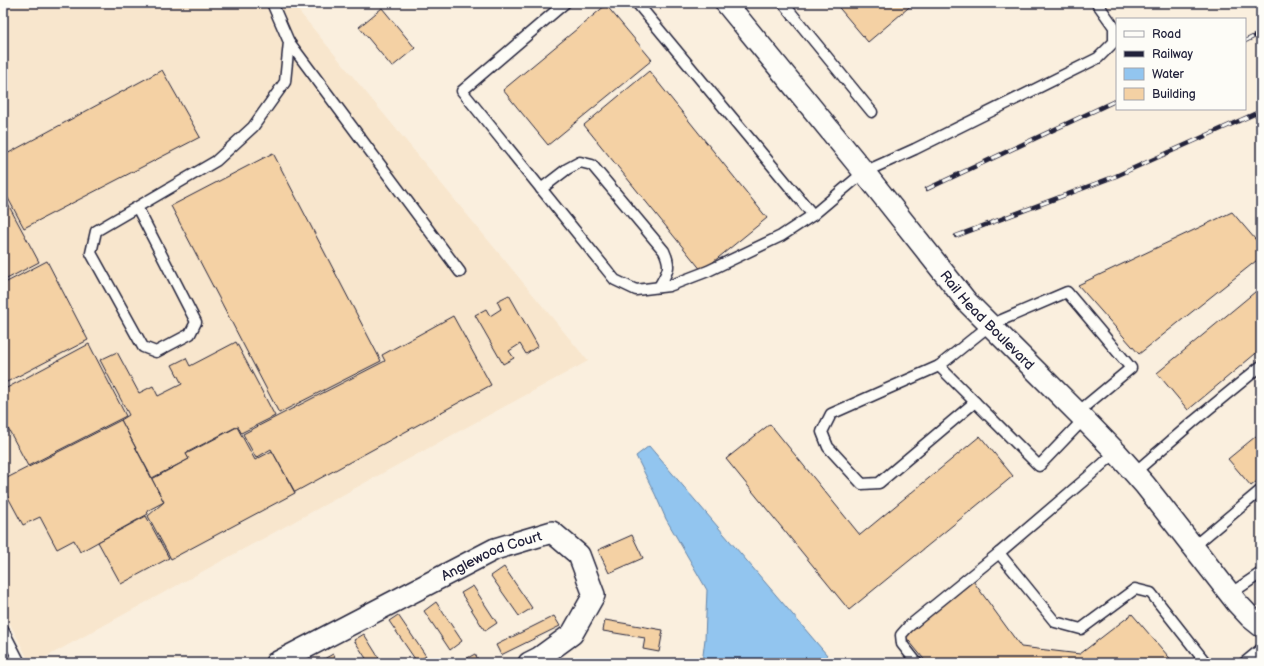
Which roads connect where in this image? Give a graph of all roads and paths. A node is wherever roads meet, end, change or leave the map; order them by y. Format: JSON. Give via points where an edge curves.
{"nodes":[{"id":1,"x":272,"y":3,"type":"edge"},
{"id":2,"x":565,"y":3,"type":"edge"},
{"id":3,"x":637,"y":3,"type":"edge"},
{"id":4,"x":783,"y":3,"type":"edge"},
{"id":5,"x":1097,"y":3,"type":"edge"},
{"id":6,"x":733,"y":5,"type":"edge"},
{"id":7,"x":289,"y":42,"type":"junction"},
{"id":8,"x":872,"y":112,"type":"dead end"},
{"id":9,"x":864,"y":172,"type":"junction"},
{"id":10,"x":541,"y":189,"type":"junction"},
{"id":11,"x":137,"y":207,"type":"junction"},
{"id":12,"x":812,"y":215,"type":"junction"},
{"id":13,"x":460,"y":272,"type":"dead end"},
{"id":14,"x":659,"y":287,"type":"junction"},
{"id":15,"x":990,"y":326,"type":"junction"},
{"id":16,"x":939,"y":366,"type":"junction"},
{"id":17,"x":1261,"y":366,"type":"edge"},
{"id":18,"x":975,"y":402,"type":"junction"},
{"id":19,"x":1081,"y":416,"type":"junction"},
{"id":20,"x":1116,"y":452,"type":"junction"},
{"id":21,"x":1134,"y":473,"type":"junction"},
{"id":22,"x":1261,"y":490,"type":"edge"},
{"id":23,"x":1193,"y":547,"type":"junction"},
{"id":24,"x":999,"y":553,"type":"junction"},
{"id":25,"x":1261,"y":573,"type":"edge"},
{"id":26,"x":1230,"y":594,"type":"junction"},
{"id":27,"x":1261,"y":626,"type":"edge"},
{"id":28,"x":3,"y":630,"type":"edge"},
{"id":29,"x":1261,"y":649,"type":"edge"},
{"id":30,"x":20,"y":663,"type":"edge"},
{"id":31,"x":276,"y":663,"type":"edge"},
{"id":32,"x":529,"y":663,"type":"edge"},
{"id":33,"x":918,"y":663,"type":"edge"},
{"id":34,"x":1206,"y":663,"type":"edge"},
{"id":35,"x":1244,"y":663,"type":"edge"}],
"edges":[{"from":1,"to":7,"type":"lane"},
{"from":2,"to":10,"type":"lane","via":[[462,91]]},
{"from":3,"to":12,"type":"lane"},
{"from":4,"to":8,"type":"lane"},
{"from":5,"to":9,"type":"lane","via":[[1114,26],[1114,42],[1098,58]]},
{"from":6,"to":9,"type":"street","name":"Rail Head Boulevard"},
{"from":7,"to":11,"type":"lane","via":[[285,82],[253,127],[216,161]]},
{"from":7,"to":13,"type":"lane"},
{"from":9,"to":12,"type":"lane"},
{"from":9,"to":15,"type":"street","name":"Rail Head Boulevard","via":[[967,302]]},
{"from":10,"to":14,"type":"lane","via":[[615,280],[636,290]]},
{"from":10,"to":14,"type":"lane","via":[[580,162],[592,165],[664,251],[669,262]]},
{"from":11,"to":11,"type":"lane","via":[[96,231],[90,253],[143,347],[156,352],[190,334],[196,322]]},
{"from":12,"to":14,"type":"lane","via":[[781,236],[708,271],[676,284]]},
{"from":15,"to":16,"type":"lane"},
{"from":15,"to":19,"type":"street","name":"Rail Head Boulevard"},
{"from":15,"to":19,"type":"lane","via":[[1067,292],[1131,368]]},
{"from":16,"to":18,"type":"lane"},
{"from":16,"to":18,"type":"lane","via":[[831,414],[822,432],[828,447],[862,484],[879,483]]},
{"from":17,"to":21,"type":"lane"},
{"from":18,"to":19,"type":"lane","via":[[1039,466]]},
{"from":19,"to":20,"type":"street","name":"Rail Head Boulevard"},
{"from":20,"to":21,"type":"street","name":"Rail Head Boulevard"},
{"from":20,"to":24,"type":"lane"},
{"from":21,"to":23,"type":"street","name":"Rail Head Boulevard"},
{"from":22,"to":23,"type":"lane"},
{"from":23,"to":26,"type":"street","name":"Rail Head Boulevard"},
{"from":24,"to":33,"type":"lane","via":[[901,635],[902,644]]},
{"from":24,"to":34,"type":"lane","via":[[1054,622],[1081,629],[1135,589],[1151,593]]},
{"from":25,"to":26,"type":"lane"},
{"from":26,"to":27,"type":"street","name":"Rail Head Boulevard"},
{"from":28,"to":30,"type":"lane"},
{"from":29,"to":35,"type":"lane"},
{"from":31,"to":32,"type":"street","name":"Anglewood Court","via":[[495,549],[552,532],[580,555],[594,594],[572,634]]}]}
